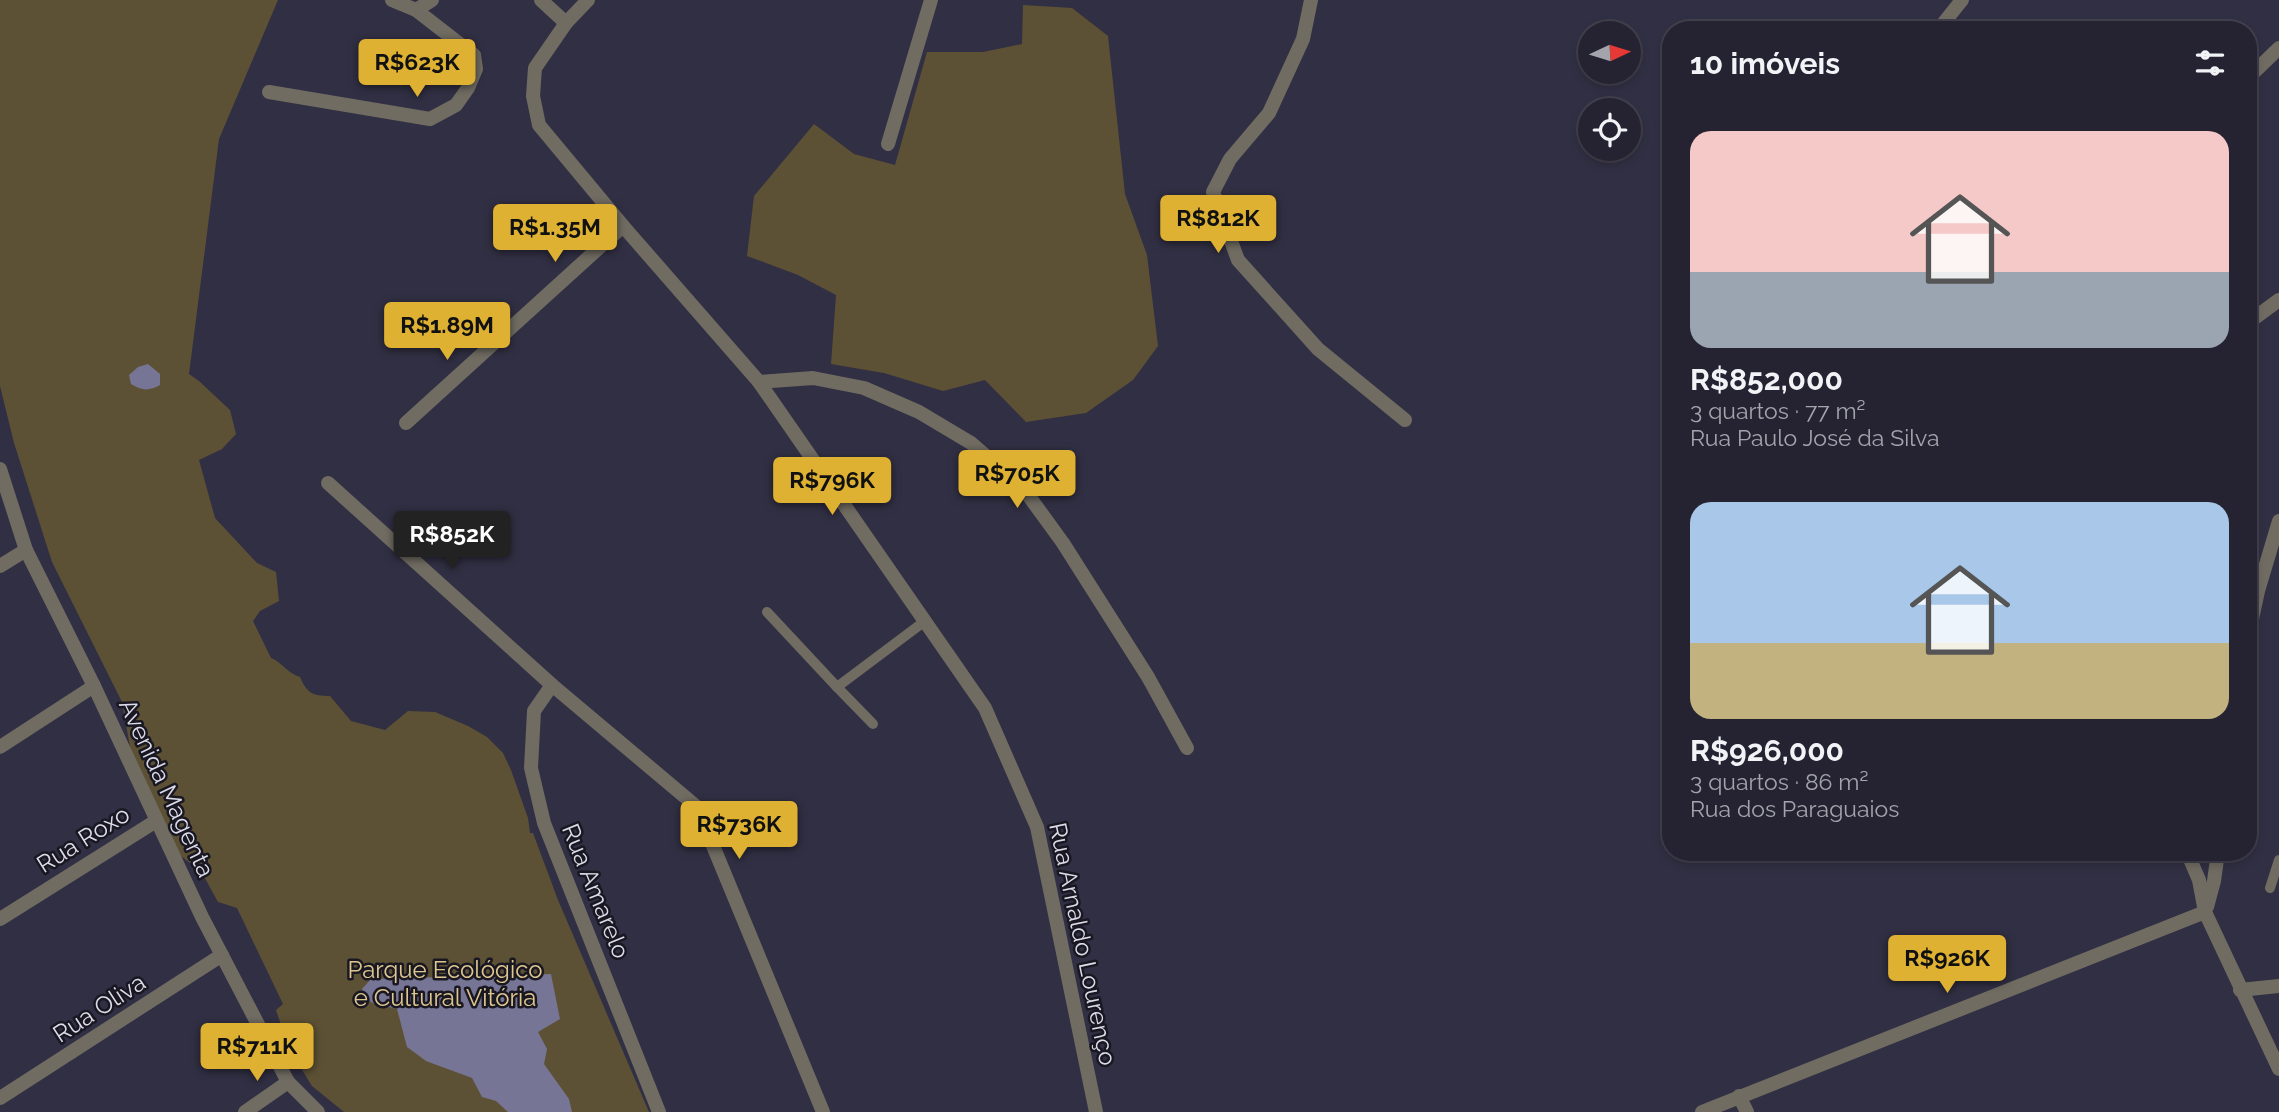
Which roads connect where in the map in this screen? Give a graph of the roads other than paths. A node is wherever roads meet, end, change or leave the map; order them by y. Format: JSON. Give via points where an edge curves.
{"nodes":[{"id":1,"x":393,"y":0,"type":"edge"},
{"id":2,"x":432,"y":0,"type":"edge"},
{"id":3,"x":541,"y":0,"type":"edge"},
{"id":4,"x":588,"y":0,"type":"edge"},
{"id":5,"x":930,"y":0,"type":"edge"},
{"id":6,"x":1311,"y":0,"type":"edge"},
{"id":7,"x":1962,"y":0,"type":"edge"},
{"id":8,"x":416,"y":10,"type":"junction"},
{"id":9,"x":1945,"y":21,"type":"edge"},
{"id":10,"x":566,"y":23,"type":"junction"},
{"id":11,"x":2279,"y":47,"type":"edge"},
{"id":12,"x":2257,"y":69,"type":"edge"},
{"id":13,"x":269,"y":92,"type":"dead end"},
{"id":14,"x":888,"y":144,"type":"dead end"},
{"id":15,"x":623,"y":226,"type":"junction"},
{"id":16,"x":2279,"y":300,"type":"edge"},
{"id":17,"x":2257,"y":316,"type":"edge"},
{"id":18,"x":759,"y":382,"type":"junction"},
{"id":19,"x":1405,"y":420,"type":"dead end"},
{"id":20,"x":406,"y":423,"type":"dead end"},
{"id":21,"x":0,"y":469,"type":"edge"},
{"id":22,"x":328,"y":482,"type":"dead end"},
{"id":23,"x":2279,"y":521,"type":"edge"},
{"id":24,"x":26,"y":550,"type":"junction"},
{"id":25,"x":0,"y":566,"type":"edge"},
{"id":26,"x":2257,"y":596,"type":"edge"},
{"id":27,"x":767,"y":612,"type":"dead end"},
{"id":28,"x":925,"y":621,"type":"junction"},
{"id":29,"x":552,"y":685,"type":"junction"},
{"id":30,"x":94,"y":687,"type":"junction"},
{"id":31,"x":836,"y":687,"type":"junction"},
{"id":32,"x":873,"y":724,"type":"dead end"},
{"id":33,"x":0,"y":747,"type":"edge"},
{"id":34,"x":1187,"y":748,"type":"dead end"},
{"id":35,"x":156,"y":821,"type":"junction"},
{"id":36,"x":2279,"y":860,"type":"edge"},
{"id":37,"x":2191,"y":861,"type":"edge"},
{"id":38,"x":2217,"y":861,"type":"edge"},
{"id":39,"x":2270,"y":888,"type":"dead end"},
{"id":40,"x":2205,"y":912,"type":"junction"},
{"id":41,"x":0,"y":919,"type":"edge"},
{"id":42,"x":222,"y":955,"type":"junction"},
{"id":43,"x":2279,"y":986,"type":"edge"},
{"id":44,"x":2240,"y":990,"type":"junction"},
{"id":45,"x":2277,"y":1060,"type":"edge"},
{"id":46,"x":288,"y":1082,"type":"junction"},
{"id":47,"x":1739,"y":1096,"type":"junction"},
{"id":48,"x":0,"y":1098,"type":"edge"},
{"id":49,"x":245,"y":1112,"type":"edge"},
{"id":50,"x":318,"y":1112,"type":"edge"},
{"id":51,"x":659,"y":1112,"type":"edge"},
{"id":52,"x":823,"y":1112,"type":"edge"},
{"id":53,"x":1096,"y":1112,"type":"edge"},
{"id":54,"x":1702,"y":1112,"type":"edge"},
{"id":55,"x":1747,"y":1112,"type":"edge"}],
"edges":[{"from":1,"to":8,"type":"street"},
{"from":2,"to":8,"type":"street"},
{"from":3,"to":10,"type":"street"},
{"from":4,"to":10,"type":"street","name":"Rua Arnaldo Lourenço"},
{"from":5,"to":14,"type":"street"},
{"from":6,"to":19,"type":"street","via":[[1303,39],[1269,113],[1230,159],[1213,192],[1238,260],[1318,349]]},
{"from":7,"to":9,"type":"street"},
{"from":8,"to":13,"type":"street","via":[[474,55],[476,69],[468,88],[456,105],[440,116],[430,119]]},
{"from":10,"to":15,"type":"street","name":"Rua Arnaldo Lourenço","via":[[535,68],[533,96],[539,125]]},
{"from":11,"to":12,"type":"street"},
{"from":15,"to":18,"type":"street","name":"Rua Arnaldo Lourenço"},
{"from":15,"to":20,"type":"street"},
{"from":16,"to":17,"type":"street"},
{"from":18,"to":28,"type":"street","name":"Rua Arnaldo Lourenço"},
{"from":18,"to":34,"type":"street","via":[[813,378],[864,388],[919,412],[981,452],[1023,488],[1063,543]]},
{"from":21,"to":24,"type":"street","name":"Avenida Magenta"},
{"from":22,"to":29,"type":"street"},
{"from":23,"to":26,"type":"street"},
{"from":24,"to":25,"type":"street"},
{"from":24,"to":30,"type":"street","name":"Avenida Magenta"},
{"from":27,"to":31,"type":"lane"},
{"from":28,"to":31,"type":"lane"},
{"from":28,"to":53,"type":"street","name":"Rua Arnaldo Lourenço","via":[[985,708],[1037,827]]},
{"from":29,"to":51,"type":"street","name":"Rua Amarelo","via":[[534,711],[531,768],[544,823]]},
{"from":29,"to":52,"type":"street","via":[[697,807]]},
{"from":30,"to":33,"type":"street"},
{"from":30,"to":35,"type":"street","name":"Avenida Magenta"},
{"from":31,"to":32,"type":"lane"},
{"from":35,"to":41,"type":"street","name":"Rua Roxo"},
{"from":35,"to":42,"type":"street","name":"Avenida Magenta"},
{"from":36,"to":39,"type":"lane"},
{"from":37,"to":40,"type":"street"},
{"from":38,"to":40,"type":"street"},
{"from":40,"to":44,"type":"street"},
{"from":40,"to":47,"type":"street"},
{"from":42,"to":46,"type":"street","name":"Avenida Magenta"},
{"from":42,"to":48,"type":"street","name":"Rua Oliva"},
{"from":43,"to":44,"type":"street"},
{"from":44,"to":45,"type":"street"},
{"from":46,"to":49,"type":"street"},
{"from":46,"to":50,"type":"street","name":"Avenida Magenta"},
{"from":47,"to":54,"type":"street"},
{"from":47,"to":55,"type":"street"}]}
